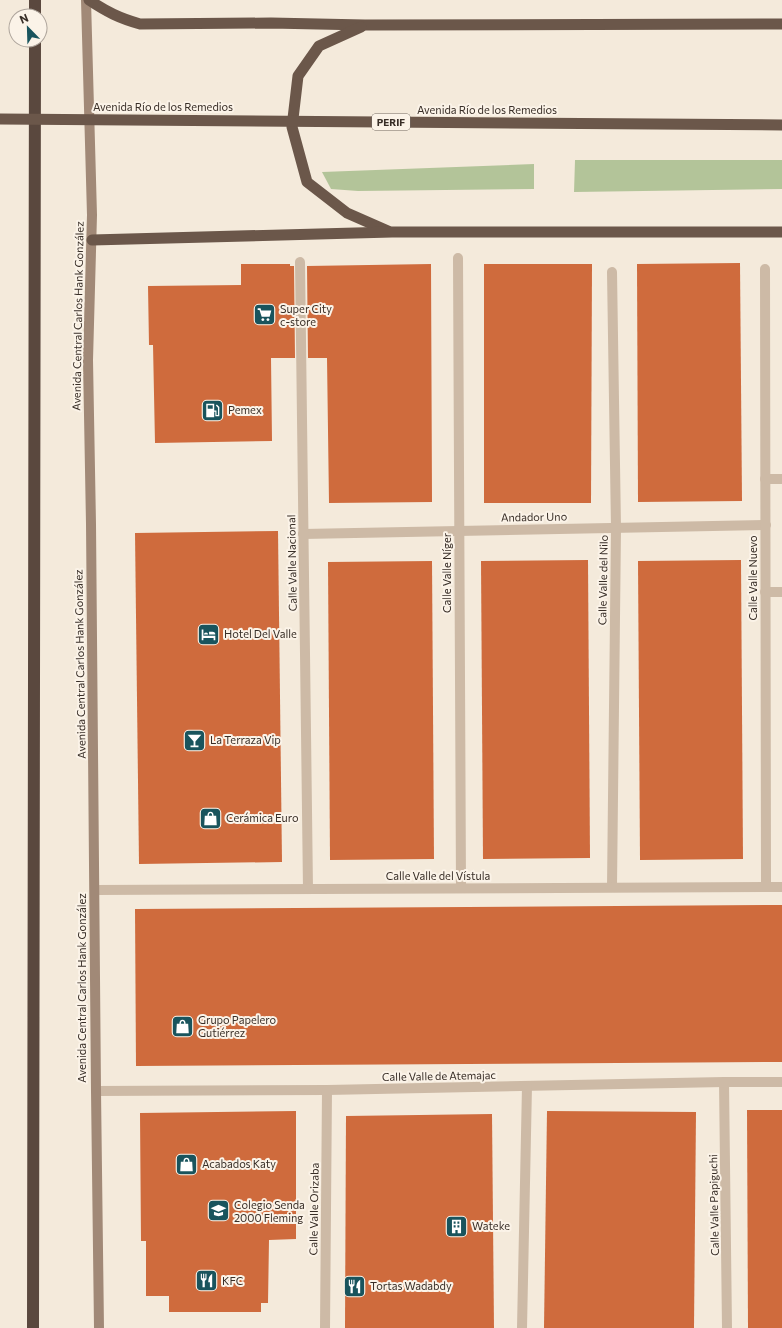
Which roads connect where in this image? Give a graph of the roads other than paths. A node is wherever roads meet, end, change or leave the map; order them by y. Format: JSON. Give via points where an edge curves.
{"nodes":[{"id":1,"x":86,"y":0,"type":"edge"},
{"id":2,"x":89,"y":0,"type":"edge"},
{"id":3,"x":782,"y":24,"type":"edge"},
{"id":4,"x":365,"y":25,"type":"junction"},
{"id":5,"x":35,"y":48,"type":"edge"},
{"id":6,"x":0,"y":119,"type":"edge"},
{"id":7,"x":782,"y":125,"type":"edge"},
{"id":8,"x":392,"y":232,"type":"junction"},
{"id":9,"x":782,"y":232,"type":"edge"},
{"id":10,"x":92,"y":240,"type":"junction"},
{"id":11,"x":458,"y":258,"type":"dead end"},
{"id":12,"x":300,"y":262,"type":"dead end"},
{"id":13,"x":765,"y":269,"type":"dead end"},
{"id":14,"x":612,"y":272,"type":"dead end"},
{"id":15,"x":782,"y":478,"type":"edge"},
{"id":16,"x":765,"y":479,"type":"junction"},
{"id":17,"x":766,"y":525,"type":"junction"},
{"id":18,"x":616,"y":528,"type":"junction"},
{"id":19,"x":459,"y":531,"type":"junction"},
{"id":20,"x":304,"y":534,"type":"junction"},
{"id":21,"x":765,"y":592,"type":"junction"},
{"id":22,"x":782,"y":592,"type":"edge"},
{"id":23,"x":612,"y":887,"type":"junction"},
{"id":24,"x":766,"y":887,"type":"junction"},
{"id":25,"x":782,"y":887,"type":"edge"},
{"id":26,"x":461,"y":888,"type":"junction"},
{"id":27,"x":308,"y":889,"type":"junction"},
{"id":28,"x":95,"y":890,"type":"junction"},
{"id":29,"x":724,"y":1082,"type":"junction"},
{"id":30,"x":782,"y":1082,"type":"edge"},
{"id":31,"x":527,"y":1086,"type":"junction"},
{"id":32,"x":327,"y":1090,"type":"junction"},
{"id":33,"x":96,"y":1091,"type":"junction"},
{"id":34,"x":33,"y":1328,"type":"edge"},
{"id":35,"x":99,"y":1328,"type":"edge"},
{"id":36,"x":325,"y":1328,"type":"edge"},
{"id":37,"x":522,"y":1328,"type":"edge"},
{"id":38,"x":727,"y":1328,"type":"edge"}],
"edges":[{"from":1,"to":10,"type":"main road","name":"Avenida Central Carlos Hank González"},
{"from":2,"to":4,"type":"highway","via":[[120,18],[140,24]]},
{"from":3,"to":4,"type":"highway"},
{"from":4,"to":8,"type":"highway","via":[[319,46],[298,76],[292,127],[307,182],[348,213]]},
{"from":5,"to":34,"type":"highway"},
{"from":6,"to":7,"type":"highway","name":"Avenida Río de los Remedios","number":"PERIF","bridge":true},
{"from":8,"to":9,"type":"highway"},
{"from":8,"to":10,"type":"highway"},
{"from":10,"to":28,"type":"main road","name":"Avenida Central Carlos Hank González","via":[[88,360]]},
{"from":11,"to":19,"type":"street","name":"Calle Valle Níger"},
{"from":12,"to":20,"type":"street","name":"Calle Valle Nacional"},
{"from":13,"to":16,"type":"street","name":"Calle Valle Nuevo"},
{"from":14,"to":18,"type":"street","name":"Calle Valle del Nilo"},
{"from":15,"to":16,"type":"street"},
{"from":16,"to":17,"type":"street","name":"Calle Valle Nuevo"},
{"from":17,"to":18,"type":"street","name":"Andador Uno"},
{"from":17,"to":21,"type":"street","name":"Calle Valle Nuevo"},
{"from":18,"to":19,"type":"street","name":"Andador Uno"},
{"from":18,"to":23,"type":"street","name":"Calle Valle del Nilo"},
{"from":19,"to":20,"type":"street","name":"Andador Uno"},
{"from":19,"to":26,"type":"street","name":"Calle Valle Níger"},
{"from":20,"to":27,"type":"street","name":"Calle Valle Nacional"},
{"from":21,"to":22,"type":"street"},
{"from":21,"to":24,"type":"street","name":"Calle Valle Nuevo"},
{"from":23,"to":24,"type":"street","name":"Calle Valle del Vístula"},
{"from":23,"to":26,"type":"street","name":"Calle Valle del Vístula"},
{"from":24,"to":25,"type":"street","name":"Calle Valle del Vístula"},
{"from":26,"to":27,"type":"street","name":"Calle Valle del Vístula"},
{"from":27,"to":28,"type":"street","name":"Calle Valle del Vístula"},
{"from":28,"to":33,"type":"main road","name":"Avenida Central Carlos Hank González"},
{"from":29,"to":30,"type":"street","name":"Calle Valle de Atemajac"},
{"from":29,"to":31,"type":"street","name":"Calle Valle de Atemajac"},
{"from":29,"to":38,"type":"street","name":"Calle Valle Papiguchi"},
{"from":31,"to":32,"type":"street","name":"Calle Valle de Atemajac"},
{"from":31,"to":37,"type":"street"},
{"from":32,"to":33,"type":"street","name":"Calle Valle de Atemajac"},
{"from":32,"to":36,"type":"street","name":"Calle Valle Orizaba"},
{"from":33,"to":35,"type":"main road","name":"Avenida Central Carlos Hank González"}]}
